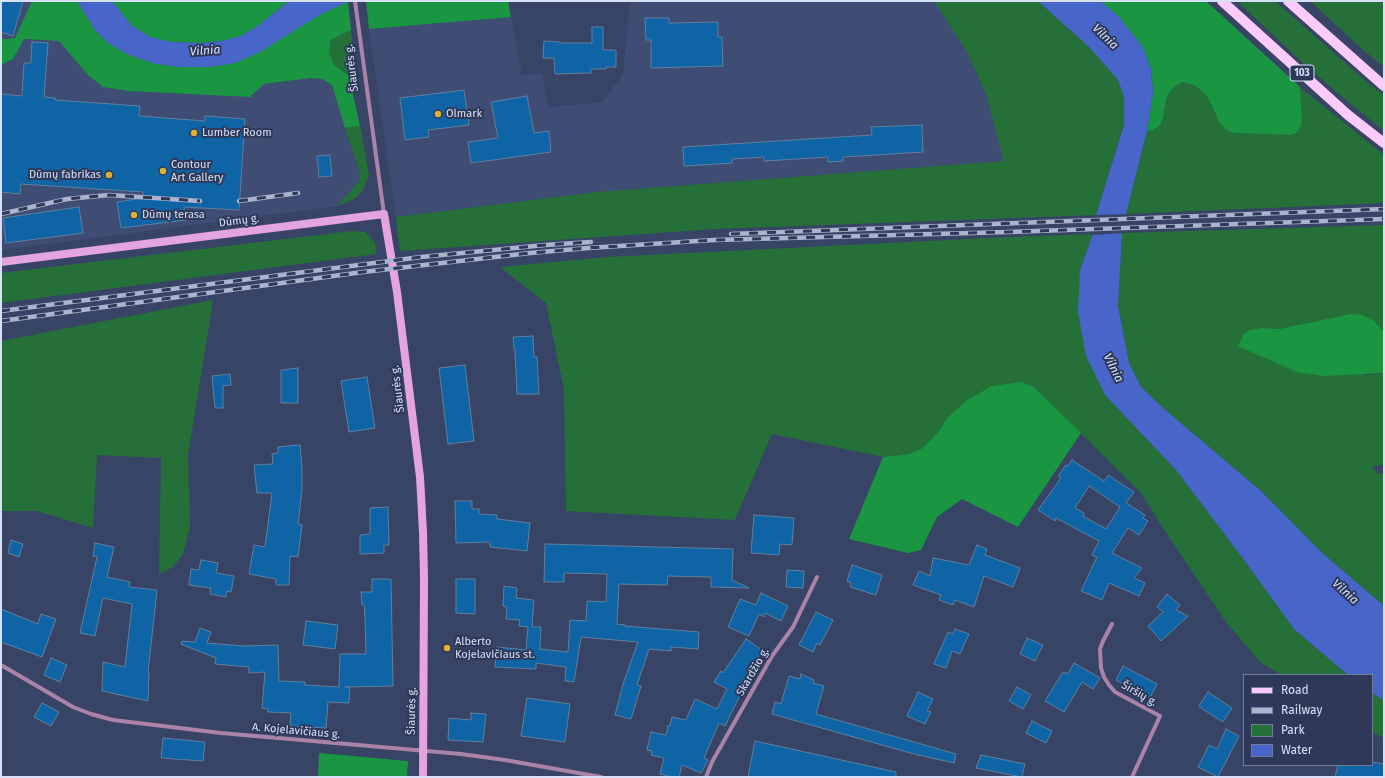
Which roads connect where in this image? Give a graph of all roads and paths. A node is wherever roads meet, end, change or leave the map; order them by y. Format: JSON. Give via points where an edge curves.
{"nodes":[{"id":1,"x":355,"y":1,"type":"edge"},
{"id":2,"x":1222,"y":1,"type":"edge"},
{"id":3,"x":1288,"y":1,"type":"edge"},
{"id":4,"x":1384,"y":86,"type":"edge"},
{"id":5,"x":1384,"y":143,"type":"edge"},
{"id":6,"x":384,"y":214,"type":"junction"},
{"id":7,"x":1,"y":262,"type":"edge"},
{"id":8,"x":817,"y":577,"type":"dead end"},
{"id":9,"x":1112,"y":624,"type":"dead end"},
{"id":10,"x":1,"y":665,"type":"edge"},
{"id":11,"x":423,"y":752,"type":"junction"},
{"id":12,"x":423,"y":777,"type":"edge"},
{"id":13,"x":601,"y":777,"type":"edge"},
{"id":14,"x":706,"y":777,"type":"edge"},
{"id":15,"x":1132,"y":777,"type":"edge"}],
"edges":[{"from":1,"to":6,"type":"street","name":"Šiaurės g."},
{"from":2,"to":5,"type":"main road","number":"103","via":[[1348,115]]},
{"from":3,"to":4,"type":"main road"},
{"from":6,"to":7,"type":"main road","name":"Dūmų g."},
{"from":6,"to":11,"type":"main road","name":"Šiaurės g.","via":[[397,292],[420,485],[424,578]]},
{"from":8,"to":14,"type":"street","name":"Skardžio g.","via":[[792,627],[768,663]]},
{"from":9,"to":15,"type":"street","name":"Širšių g.","via":[[1100,649],[1104,677],[1115,692],[1160,716]]},
{"from":10,"to":11,"type":"street","name":"A. Kojelavičiaus g.","via":[[73,706],[113,720]]},
{"from":11,"to":12,"type":"main road","name":"Šiaurės g."},
{"from":11,"to":13,"type":"street","name":"A. Kojelavičiaus g.","via":[[505,760]]}]}
